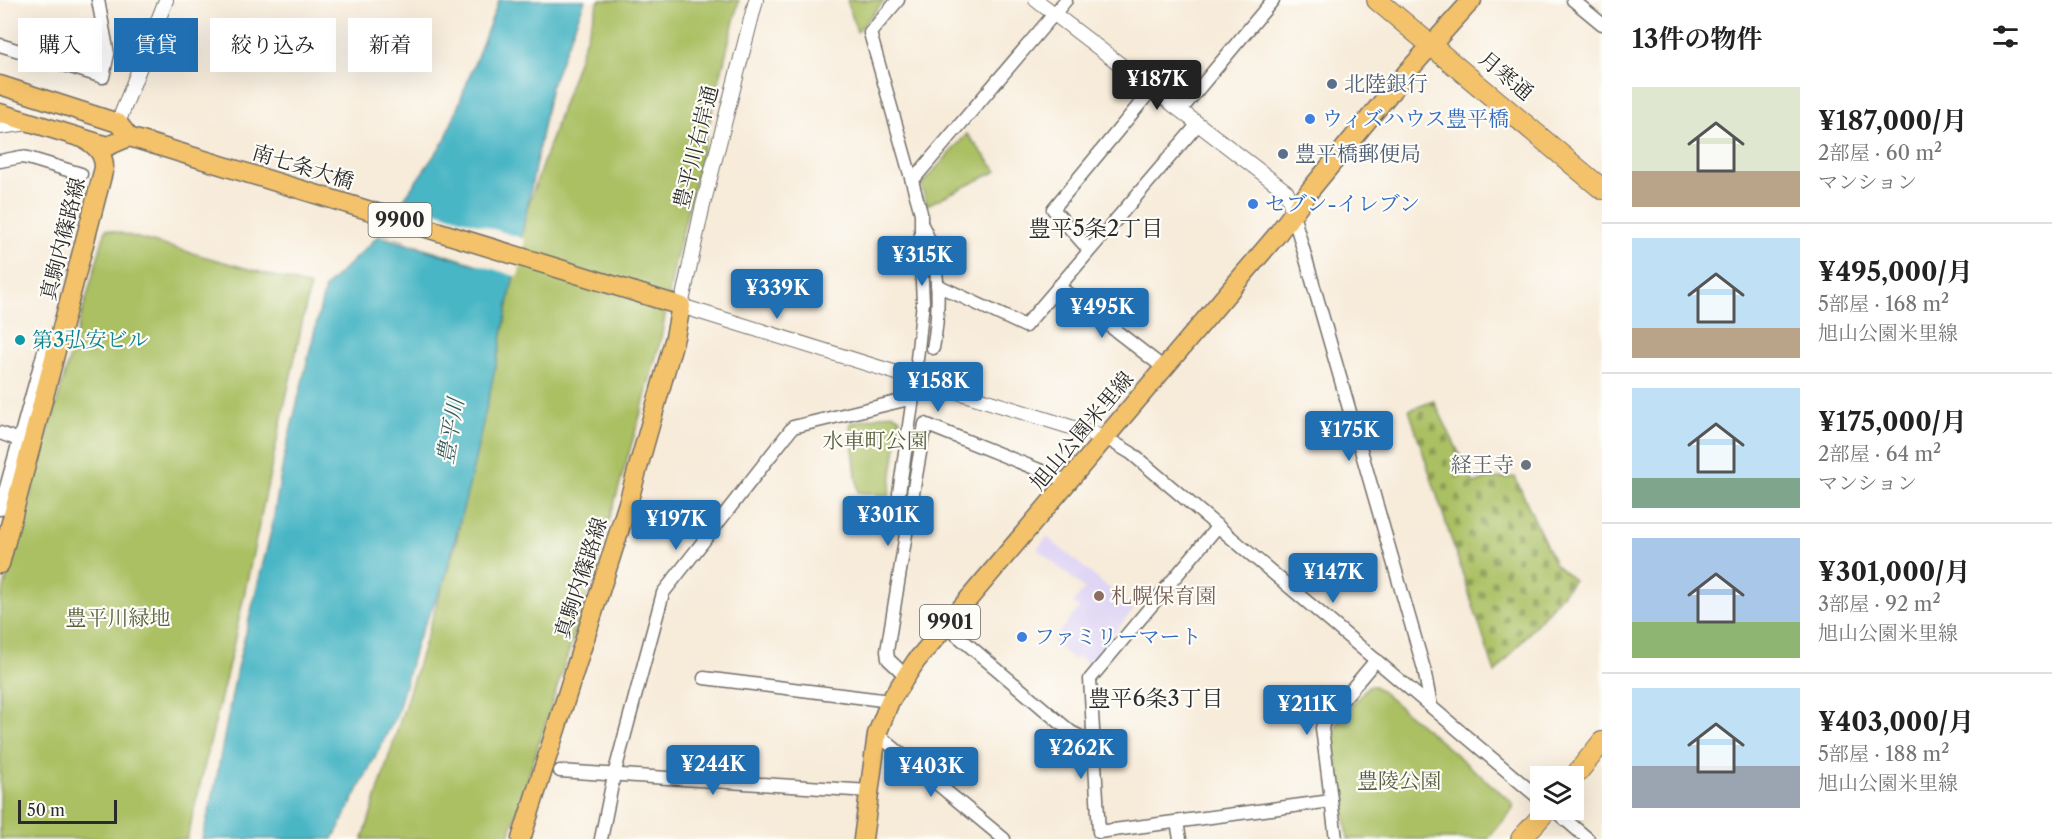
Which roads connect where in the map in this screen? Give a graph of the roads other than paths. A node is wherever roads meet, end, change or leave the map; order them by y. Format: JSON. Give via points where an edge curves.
{"nodes":[{"id":1,"x":98,"y":0,"type":"edge"},
{"id":2,"x":166,"y":0,"type":"edge"},
{"id":3,"x":756,"y":0,"type":"edge"},
{"id":4,"x":898,"y":0,"type":"edge"},
{"id":5,"x":1036,"y":0,"type":"edge"},
{"id":6,"x":1066,"y":0,"type":"edge"},
{"id":7,"x":1273,"y":0,"type":"edge"},
{"id":8,"x":1472,"y":0,"type":"edge"},
{"id":9,"x":1573,"y":0,"type":"edge"},
{"id":10,"x":1379,"y":1,"type":"edge"},
{"id":11,"x":1054,"y":14,"type":"junction"},
{"id":12,"x":1602,"y":24,"type":"edge"},
{"id":13,"x":0,"y":45,"type":"edge"},
{"id":14,"x":1431,"y":45,"type":"junction"},
{"id":15,"x":0,"y":85,"type":"edge"},
{"id":16,"x":1153,"y":88,"type":"junction"},
{"id":17,"x":1181,"y":110,"type":"junction"},
{"id":18,"x":0,"y":113,"type":"edge"},
{"id":19,"x":30,"y":122,"type":"junction"},
{"id":20,"x":1198,"y":124,"type":"junction"},
{"id":21,"x":0,"y":127,"type":"edge"},
{"id":22,"x":124,"y":130,"type":"junction"},
{"id":23,"x":86,"y":140,"type":"junction"},
{"id":24,"x":0,"y":161,"type":"edge"},
{"id":25,"x":81,"y":174,"type":"dead end"},
{"id":26,"x":912,"y":181,"type":"junction"},
{"id":27,"x":1602,"y":189,"type":"edge"},
{"id":28,"x":1293,"y":214,"type":"junction"},
{"id":29,"x":922,"y":224,"type":"junction"},
{"id":30,"x":1089,"y":250,"type":"junction"},
{"id":31,"x":937,"y":285,"type":"junction"},
{"id":32,"x":1058,"y":286,"type":"junction"},
{"id":33,"x":675,"y":304,"type":"junction"},
{"id":34,"x":933,"y":348,"type":"dead end"},
{"id":35,"x":44,"y":351,"type":"dead end"},
{"id":36,"x":917,"y":359,"type":"tunnel mouth"},
{"id":37,"x":1164,"y":368,"type":"junction"},
{"id":38,"x":0,"y":433,"type":"edge"},
{"id":39,"x":1106,"y":438,"type":"junction"},
{"id":40,"x":19,"y":440,"type":"junction"},
{"id":41,"x":1069,"y":482,"type":"junction"},
{"id":42,"x":0,"y":509,"type":"edge"},
{"id":43,"x":1218,"y":526,"type":"junction"},
{"id":44,"x":906,"y":534,"type":"junction"},
{"id":45,"x":0,"y":564,"type":"edge"},
{"id":46,"x":946,"y":626,"type":"junction"},
{"id":47,"x":1376,"y":660,"type":"junction"},
{"id":48,"x":906,"y":676,"type":"junction"},
{"id":49,"x":704,"y":678,"type":"dead end"},
{"id":50,"x":890,"y":701,"type":"junction"},
{"id":51,"x":1431,"y":706,"type":"junction"},
{"id":52,"x":877,"y":734,"type":"junction"},
{"id":53,"x":1093,"y":738,"type":"junction"},
{"id":54,"x":1602,"y":742,"type":"edge"},
{"id":55,"x":1583,"y":766,"type":"edge"},
{"id":56,"x":560,"y":771,"type":"dead end"},
{"id":57,"x":614,"y":775,"type":"junction"},
{"id":58,"x":1530,"y":790,"type":"edge"},
{"id":59,"x":869,"y":791,"type":"junction"},
{"id":60,"x":1331,"y":801,"type":"junction"},
{"id":61,"x":1538,"y":820,"type":"edge"},
{"id":62,"x":1566,"y":820,"type":"edge"},
{"id":63,"x":1177,"y":822,"type":"junction"},
{"id":64,"x":521,"y":839,"type":"edge"},
{"id":65,"x":601,"y":839,"type":"edge"},
{"id":66,"x":863,"y":839,"type":"edge"},
{"id":67,"x":1004,"y":839,"type":"edge"},
{"id":68,"x":1180,"y":839,"type":"edge"},
{"id":69,"x":1336,"y":839,"type":"edge"},
{"id":70,"x":1521,"y":839,"type":"edge"},
{"id":71,"x":1588,"y":839,"type":"edge"}],
"edges":[{"from":1,"to":13,"type":"street","via":[[108,54],[103,77]]},
{"from":2,"to":22,"type":"street"},
{"from":3,"to":33,"type":"street","name":"豊平川右岸通"},
{"from":4,"to":26,"type":"street","via":[[870,33]]},
{"from":5,"to":11,"type":"street"},
{"from":6,"to":11,"type":"street"},
{"from":7,"to":17,"type":"street"},
{"from":8,"to":14,"type":"main road","name":"旭山公園米里線","number":"9901"},
{"from":9,"to":12,"type":"street"},
{"from":10,"to":14,"type":"highway","name":"月寒通"},
{"from":11,"to":16,"type":"street"},
{"from":11,"to":26,"type":"street"},
{"from":14,"to":27,"type":"highway","name":"月寒通"},
{"from":14,"to":28,"type":"main road","name":"旭山公園米里線","number":"9901"},
{"from":15,"to":22,"type":"main road","number":"9900"},
{"from":16,"to":17,"type":"street"},
{"from":16,"to":30,"type":"street","via":[[1053,209]]},
{"from":17,"to":20,"type":"street"},
{"from":18,"to":19,"type":"main road"},
{"from":19,"to":21,"type":"street"},
{"from":19,"to":23,"type":"main road"},
{"from":20,"to":28,"type":"street","via":[[1287,192]]},
{"from":20,"to":30,"type":"street"},
{"from":22,"to":23,"type":"main road","via":[[108,146]]},
{"from":22,"to":33,"type":"main road","name":"南七条大橋","number":"9900"},
{"from":23,"to":45,"type":"main road","name":"真駒内篠路線","via":[[101,153],[105,168]]},
{"from":24,"to":25,"type":"street","via":[[28,158]]},
{"from":26,"to":29,"type":"street"},
{"from":28,"to":37,"type":"main road","name":"旭山公園米里線","number":"9901"},
{"from":28,"to":51,"type":"street","via":[[1421,658]]},
{"from":29,"to":31,"type":"street","via":[[932,248]]},
{"from":29,"to":36,"type":"street","via":[[923,302]]},
{"from":30,"to":32,"type":"street"},
{"from":31,"to":32,"type":"street","via":[[1025,326]]},
{"from":31,"to":34,"type":"street"},
{"from":32,"to":37,"type":"street"},
{"from":33,"to":39,"type":"street"},
{"from":33,"to":64,"type":"main road","name":"真駒内篠路線","via":[[675,337],[628,503]]},
{"from":35,"to":40,"type":"street"},
{"from":37,"to":39,"type":"main road","name":"旭山公園米里線","number":"9901"},
{"from":38,"to":40,"type":"street"},
{"from":39,"to":41,"type":"main road","name":"旭山公園米里線","number":"9901"},
{"from":39,"to":43,"type":"street","via":[[1131,453]]},
{"from":40,"to":42,"type":"street"},
{"from":41,"to":44,"type":"street","via":[[925,424]]},
{"from":41,"to":46,"type":"main road","name":"旭山公園米里線","number":"9901"},
{"from":43,"to":47,"type":"street"},
{"from":43,"to":53,"type":"street","via":[[1093,674]]},
{"from":44,"to":48,"type":"street","via":[[887,651],[888,659]]},
{"from":44,"to":57,"type":"street","via":[[899,493],[913,398],[793,427],[663,593]]},
{"from":46,"to":48,"type":"main road","name":"旭山公園米里線","number":"9901"},
{"from":46,"to":53,"type":"street","via":[[1071,732]]},
{"from":47,"to":51,"type":"street"},
{"from":47,"to":60,"type":"street","via":[[1322,728]]},
{"from":48,"to":50,"type":"main road","name":"旭山公園米里線","number":"9901"},
{"from":49,"to":50,"type":"street"},
{"from":50,"to":52,"type":"main road","name":"旭山公園米里線","number":"9901"},
{"from":51,"to":58,"type":"street"},
{"from":52,"to":59,"type":"main road","name":"旭山公園米里線","number":"9901"},
{"from":52,"to":67,"type":"street"},
{"from":53,"to":63,"type":"street","via":[[1099,832]]},
{"from":54,"to":55,"type":"highway"},
{"from":56,"to":57,"type":"street"},
{"from":57,"to":59,"type":"street"},
{"from":57,"to":65,"type":"street"},
{"from":59,"to":66,"type":"main road","name":"旭山公園米里線","number":"9901"},
{"from":60,"to":63,"type":"street"},
{"from":60,"to":69,"type":"street"},
{"from":61,"to":70,"type":"highway"},
{"from":62,"to":71,"type":"street"},
{"from":63,"to":68,"type":"street"}]}
